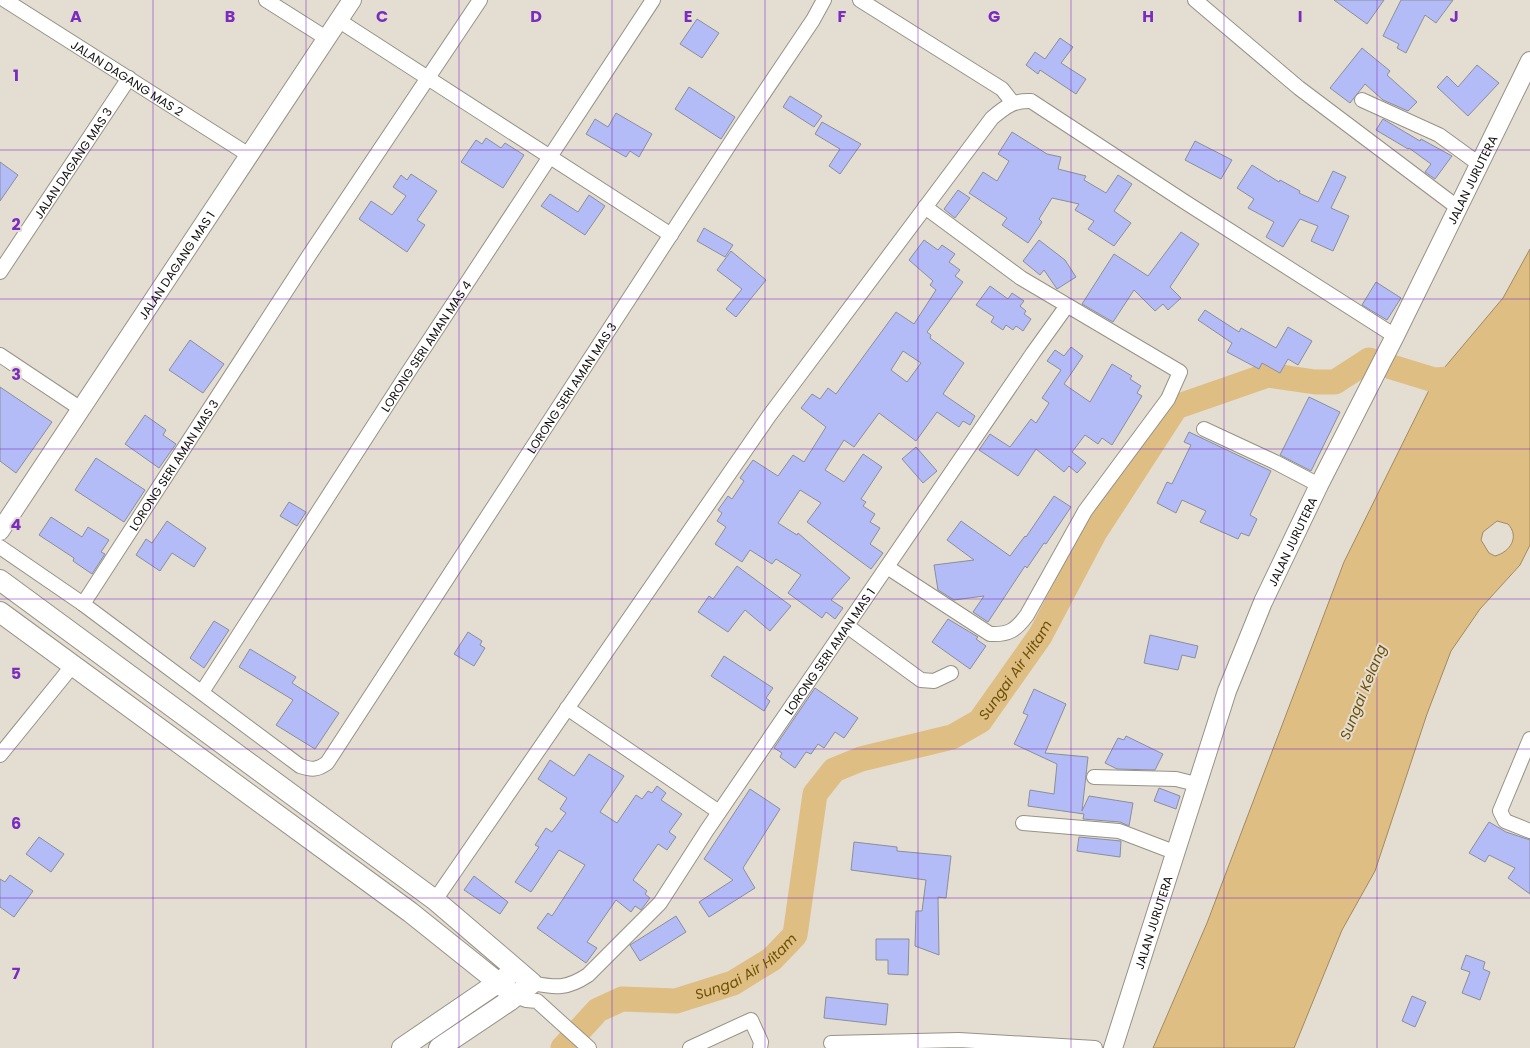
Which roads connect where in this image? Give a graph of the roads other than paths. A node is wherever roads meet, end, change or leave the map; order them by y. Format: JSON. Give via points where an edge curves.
{"nodes":[{"id":1,"x":6,"y":0,"type":"edge"},
{"id":2,"x":266,"y":0,"type":"edge"},
{"id":3,"x":352,"y":0,"type":"edge"},
{"id":4,"x":480,"y":0,"type":"edge"},
{"id":5,"x":653,"y":0,"type":"edge"},
{"id":6,"x":824,"y":0,"type":"edge"},
{"id":7,"x":860,"y":0,"type":"edge"},
{"id":8,"x":1194,"y":0,"type":"edge"},
{"id":9,"x":338,"y":20,"type":"junction"},
{"id":10,"x":326,"y":38,"type":"junction"},
{"id":11,"x":1530,"y":60,"type":"edge"},
{"id":12,"x":129,"y":78,"type":"junction"},
{"id":13,"x":428,"y":78,"type":"junction"},
{"id":14,"x":1362,"y":100,"type":"dead end"},
{"id":15,"x":1013,"y":103,"type":"junction"},
{"id":16,"x":249,"y":155,"type":"junction"},
{"id":17,"x":550,"y":157,"type":"junction"},
{"id":18,"x":1479,"y":164,"type":"junction"},
{"id":19,"x":1457,"y":207,"type":"junction"},
{"id":20,"x":925,"y":208,"type":"junction"},
{"id":21,"x":671,"y":234,"type":"junction"},
{"id":22,"x":0,"y":272,"type":"edge"},
{"id":23,"x":1066,"y":307,"type":"junction"},
{"id":24,"x":1395,"y":336,"type":"junction"},
{"id":25,"x":0,"y":355,"type":"edge"},
{"id":26,"x":81,"y":408,"type":"junction"},
{"id":27,"x":1204,"y":429,"type":"dead end"},
{"id":28,"x":1319,"y":485,"type":"junction"},
{"id":29,"x":0,"y":529,"type":"edge"},
{"id":30,"x":0,"y":547,"type":"edge"},
{"id":31,"x":887,"y":567,"type":"junction"},
{"id":32,"x":0,"y":580,"type":"edge"},
{"id":33,"x":84,"y":604,"type":"junction"},
{"id":34,"x":0,"y":612,"type":"edge"},
{"id":35,"x":847,"y":626,"type":"junction"},
{"id":36,"x":73,"y":665,"type":"junction"},
{"id":37,"x":951,"y":674,"type":"dead end"},
{"id":38,"x":202,"y":692,"type":"junction"},
{"id":39,"x":567,"y":708,"type":"junction"},
{"id":40,"x":1530,"y":739,"type":"edge"},
{"id":41,"x":0,"y":755,"type":"edge"},
{"id":42,"x":1094,"y":777,"type":"dead end"},
{"id":43,"x":1196,"y":784,"type":"junction"},
{"id":44,"x":719,"y":812,"type":"junction"},
{"id":45,"x":1024,"y":823,"type":"dead end"},
{"id":46,"x":1530,"y":831,"type":"edge"},
{"id":47,"x":1174,"y":852,"type":"junction"},
{"id":48,"x":435,"y":900,"type":"junction"},
{"id":49,"x":517,"y":969,"type":"junction"},
{"id":50,"x":499,"y":983,"type":"junction"},
{"id":51,"x":535,"y":992,"type":"junction"},
{"id":52,"x":515,"y":996,"type":"junction"},
{"id":53,"x":831,"y":1043,"type":"dead end"},
{"id":54,"x":402,"y":1048,"type":"edge"},
{"id":55,"x":439,"y":1048,"type":"edge"},
{"id":56,"x":589,"y":1048,"type":"edge"},
{"id":57,"x":690,"y":1048,"type":"edge"},
{"id":58,"x":760,"y":1048,"type":"edge"},
{"id":59,"x":1095,"y":1048,"type":"edge"},
{"id":60,"x":1112,"y":1048,"type":"edge"}],
"edges":[{"from":1,"to":12,"type":"street","name":"JALAN DAGANG MAS 2"},
{"from":2,"to":10,"type":"street"},
{"from":3,"to":9,"type":"street","name":"JALAN DAGANG MAS 1"},
{"from":4,"to":13,"type":"street","name":"LORONG SERI AMAN MAS 3"},
{"from":5,"to":17,"type":"street","name":"LORONG SERI AMAN MAS 4"},
{"from":6,"to":21,"type":"street","name":"LORONG SERI AMAN MAS 3"},
{"from":7,"to":15,"type":"street","via":[[1002,88]]},
{"from":8,"to":19,"type":"street","via":[[1299,88]]},
{"from":9,"to":10,"type":"street","name":"JALAN DAGANG MAS 1"},
{"from":9,"to":13,"type":"street"},
{"from":10,"to":16,"type":"street","name":"JALAN DAGANG MAS 1"},
{"from":11,"to":18,"type":"street","name":"JALAN JURUTERA"},
{"from":12,"to":16,"type":"street","name":"JALAN DAGANG MAS 2"},
{"from":12,"to":22,"type":"street","name":"JALAN DAGANG MAS 3"},
{"from":13,"to":17,"type":"street"},
{"from":13,"to":33,"type":"street","name":"LORONG SERI AMAN MAS 3"},
{"from":14,"to":18,"type":"street","via":[[1439,135]]},
{"from":15,"to":20,"type":"street","via":[[992,118]]},
{"from":15,"to":24,"type":"street","via":[[1031,101]]},
{"from":16,"to":26,"type":"street","name":"JALAN DAGANG MAS 1"},
{"from":17,"to":21,"type":"street"},
{"from":17,"to":38,"type":"street","name":"LORONG SERI AMAN MAS 4"},
{"from":18,"to":19,"type":"street","name":"JALAN JURUTERA"},
{"from":19,"to":24,"type":"street","name":"JALAN JURUTERA"},
{"from":20,"to":23,"type":"street"},
{"from":20,"to":39,"type":"street","via":[[769,416]]},
{"from":21,"to":38,"type":"street","name":"LORONG SERI AMAN MAS 3","via":[[327,762],[314,770],[300,766]]},
{"from":23,"to":31,"type":"street","name":"LORONG SERI AMAN MAS 1"},
{"from":23,"to":31,"type":"street","via":[[1180,372],[1168,398],[1085,511],[1027,615],[1018,628],[1005,635],[990,634]]},
{"from":24,"to":28,"type":"street","name":"JALAN JURUTERA"},
{"from":25,"to":26,"type":"street"},
{"from":26,"to":29,"type":"street","name":"JALAN DAGANG MAS 1"},
{"from":27,"to":28,"type":"street"},
{"from":28,"to":43,"type":"street","name":"JALAN JURUTERA","via":[[1263,602],[1227,692]]},
{"from":30,"to":33,"type":"street"},
{"from":31,"to":35,"type":"street","name":"LORONG SERI AMAN MAS 1"},
{"from":32,"to":48,"type":"main road"},
{"from":33,"to":38,"type":"street"},
{"from":34,"to":36,"type":"main road"},
{"from":35,"to":37,"type":"street","via":[[921,680],[934,681]]},
{"from":35,"to":44,"type":"street","name":"LORONG SERI AMAN MAS 1"},
{"from":36,"to":41,"type":"street"},
{"from":36,"to":50,"type":"main road","via":[[410,912]]},
{"from":39,"to":44,"type":"street"},
{"from":39,"to":48,"type":"street"},
{"from":40,"to":46,"type":"street","via":[[1500,811],[1506,821]]},
{"from":42,"to":43,"type":"street","via":[[1176,779]]},
{"from":43,"to":47,"type":"street","name":"JALAN JURUTERA"},
{"from":44,"to":51,"type":"street","name":"LORONG SERI AMAN MAS 1","via":[[660,903],[588,975],[576,983]]},
{"from":45,"to":47,"type":"street","via":[[1119,831]]},
{"from":47,"to":60,"type":"street","name":"JALAN JURUTERA"},
{"from":48,"to":49,"type":"main road"},
{"from":49,"to":50,"type":"main road"},
{"from":49,"to":51,"type":"main road"},
{"from":50,"to":52,"type":"main road"},
{"from":50,"to":54,"type":"main road"},
{"from":51,"to":52,"type":"main road"},
{"from":51,"to":56,"type":"street","via":[[548,1011]]},
{"from":52,"to":55,"type":"main road"},
{"from":53,"to":59,"type":"street","via":[[959,1040]]},
{"from":57,"to":58,"type":"street","via":[[751,1020],[761,1042]]}]}
